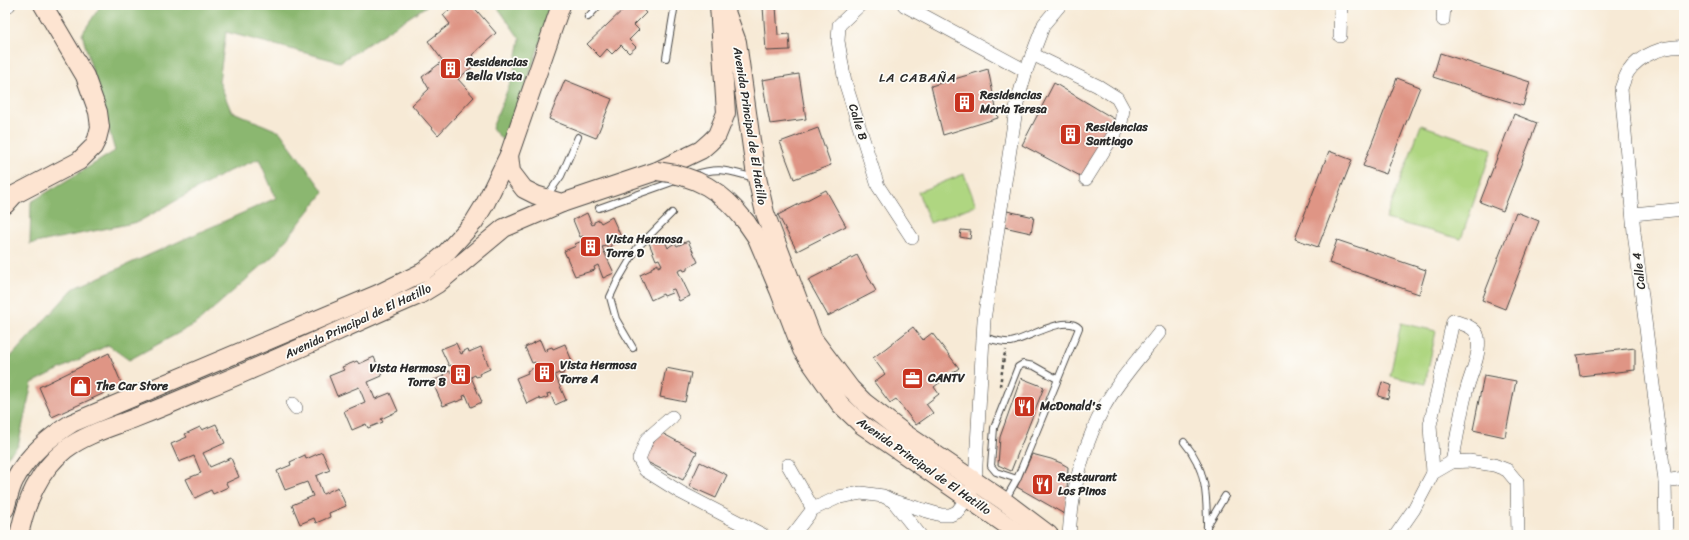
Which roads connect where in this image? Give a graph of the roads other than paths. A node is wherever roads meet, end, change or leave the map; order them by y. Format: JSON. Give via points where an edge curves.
{"nodes":[{"id":1,"x":9,"y":5,"type":"edge"},
{"id":2,"x":43,"y":5,"type":"edge"},
{"id":3,"x":561,"y":5,"type":"edge"},
{"id":4,"x":599,"y":5,"type":"edge"},
{"id":5,"x":673,"y":5,"type":"edge"},
{"id":6,"x":719,"y":5,"type":"edge"},
{"id":7,"x":723,"y":5,"type":"edge"},
{"id":8,"x":860,"y":5,"type":"edge"},
{"id":9,"x":904,"y":5,"type":"edge"},
{"id":10,"x":1060,"y":5,"type":"edge"},
{"id":11,"x":1341,"y":5,"type":"edge"},
{"id":12,"x":1444,"y":5,"type":"edge"},
{"id":13,"x":5,"y":8,"type":"edge"},
{"id":14,"x":588,"y":17,"type":"dead end"},
{"id":15,"x":1443,"y":20,"type":"dead end"},
{"id":16,"x":1340,"y":36,"type":"dead end"},
{"id":17,"x":1684,"y":47,"type":"edge"},
{"id":18,"x":1032,"y":54,"type":"junction"},
{"id":19,"x":666,"y":58,"type":"dead end"},
{"id":20,"x":1026,"y":71,"type":"junction"},
{"id":21,"x":578,"y":137,"type":"dead end"},
{"id":22,"x":509,"y":155,"type":"junction"},
{"id":23,"x":657,"y":171,"type":"junction"},
{"id":24,"x":757,"y":178,"type":"junction"},
{"id":25,"x":1086,"y":179,"type":"dead end"},
{"id":26,"x":554,"y":200,"type":"junction"},
{"id":27,"x":5,"y":205,"type":"edge"},
{"id":28,"x":599,"y":208,"type":"dead end"},
{"id":29,"x":1684,"y":209,"type":"edge"},
{"id":30,"x":672,"y":213,"type":"dead end"},
{"id":31,"x":1633,"y":214,"type":"junction"},
{"id":32,"x":912,"y":238,"type":"dead end"},
{"id":33,"x":1159,"y":333,"type":"dead end"},
{"id":34,"x":982,"y":337,"type":"junction"},
{"id":35,"x":633,"y":348,"type":"dead end"},
{"id":36,"x":1057,"y":379,"type":"junction"},
{"id":37,"x":672,"y":417,"type":"dead end"},
{"id":38,"x":1184,"y":442,"type":"dead end"},
{"id":39,"x":1452,"y":462,"type":"junction"},
{"id":40,"x":788,"y":465,"type":"dead end"},
{"id":41,"x":1434,"y":473,"type":"junction"},
{"id":42,"x":1684,"y":478,"type":"edge"},
{"id":43,"x":1017,"y":479,"type":"junction"},
{"id":44,"x":1665,"y":481,"type":"junction"},
{"id":45,"x":971,"y":490,"type":"junction"},
{"id":46,"x":1225,"y":496,"type":"dead end"},
{"id":47,"x":893,"y":501,"type":"junction"},
{"id":48,"x":1004,"y":501,"type":"junction"},
{"id":49,"x":5,"y":509,"type":"edge"},
{"id":50,"x":813,"y":509,"type":"junction"},
{"id":51,"x":1207,"y":526,"type":"junction"},
{"id":52,"x":19,"y":535,"type":"edge"},
{"id":53,"x":763,"y":535,"type":"edge"},
{"id":54,"x":793,"y":535,"type":"edge"},
{"id":55,"x":920,"y":535,"type":"edge"},
{"id":56,"x":1021,"y":535,"type":"edge"},
{"id":57,"x":1049,"y":535,"type":"edge"},
{"id":58,"x":1069,"y":535,"type":"edge"},
{"id":59,"x":1207,"y":535,"type":"edge"},
{"id":60,"x":1396,"y":535,"type":"edge"},
{"id":61,"x":1518,"y":535,"type":"edge"},
{"id":62,"x":1666,"y":535,"type":"edge"}],
"edges":[{"from":1,"to":13,"type":"street"},
{"from":2,"to":27,"type":"main road","via":[[85,76],[98,112],[100,127],[93,147],[79,161],[14,195]]},
{"from":3,"to":22,"type":"main road","name":"Avenida Principal de El Hatillo"},
{"from":4,"to":14,"type":"lane"},
{"from":5,"to":19,"type":"lane"},
{"from":6,"to":23,"type":"main road","via":[[726,101],[722,125],[717,135],[701,150]]},
{"from":7,"to":24,"type":"main road","name":"Avenida Principal de El Hatillo","via":[[737,42]]},
{"from":8,"to":32,"type":"street","name":"Calle B","via":[[840,25],[838,41],[846,82],[878,186]]},
{"from":9,"to":20,"type":"street"},
{"from":10,"to":18,"type":"street","via":[[1044,24]]},
{"from":11,"to":16,"type":"street"},
{"from":12,"to":15,"type":"street"},
{"from":17,"to":31,"type":"street","name":"Calle 4","via":[[1658,50],[1641,59],[1629,71],[1621,89]]},
{"from":18,"to":20,"type":"street"},
{"from":18,"to":25,"type":"street","via":[[1098,86],[1117,98],[1123,110],[1121,123]]},
{"from":20,"to":34,"type":"street","via":[[1017,103]]},
{"from":21,"to":26,"type":"lane","via":[[560,176]]},
{"from":22,"to":26,"type":"main road","via":[[511,172],[524,189]]},
{"from":22,"to":49,"type":"main road","name":"Avenida Principal de El Hatillo","via":[[486,204],[474,222],[444,255],[423,272],[378,294],[72,423],[59,431],[33,455],[15,478]]},
{"from":23,"to":26,"type":"main road","name":"Avenida Principal de El Hatillo"},
{"from":23,"to":45,"type":"main road","name":"Avenida Principal de El Hatillo","bridge":true,"via":[[681,175],[715,190],[735,207],[757,238],[802,350],[840,404],[862,425]]},
{"from":24,"to":28,"type":"lane","via":[[719,169],[706,171]]},
{"from":24,"to":45,"type":"main road","name":"Avenida Principal de El Hatillo","via":[[765,213],[813,339],[850,388],[865,403]]},
{"from":26,"to":52,"type":"main road","name":"Avenida Principal de El Hatillo","via":[[504,228],[437,284],[419,295],[231,379],[107,428],[66,449],[35,486],[23,515]]},
{"from":29,"to":31,"type":"street"},
{"from":30,"to":35,"type":"lane","via":[[637,248],[610,297],[616,319]]},
{"from":31,"to":44,"type":"street","name":"Calle 4"},
{"from":33,"to":58,"type":"street","via":[[1102,412],[1085,450],[1078,476]]},
{"from":34,"to":36,"type":"lane","via":[[1010,342],[1061,324],[1079,327]]},
{"from":34,"to":45,"type":"street"},
{"from":36,"to":43,"type":"lane"},
{"from":36,"to":43,"type":"lane","via":[[1029,364],[1018,367],[994,428],[991,466],[996,472]]},
{"from":37,"to":53,"type":"street","via":[[647,439],[639,458],[645,470],[699,503]]},
{"from":38,"to":51,"type":"lane","via":[[1194,453],[1202,470]]},
{"from":39,"to":41,"type":"street"},
{"from":39,"to":41,"type":"street","via":[[1466,391],[1477,353],[1478,336],[1464,324],[1453,321],[1430,425]]},
{"from":39,"to":61,"type":"street","via":[[1469,461],[1507,470],[1516,482]]},
{"from":40,"to":50,"type":"street"},
{"from":41,"to":60,"type":"street"},
{"from":42,"to":44,"type":"street"},
{"from":43,"to":48,"type":"lane"},
{"from":44,"to":62,"type":"street","name":"Calle 4"},
{"from":45,"to":47,"type":"street","via":[[957,512],[945,516]]},
{"from":45,"to":48,"type":"main road","name":"Avenida Principal de El Hatillo"},
{"from":45,"to":56,"type":"main road","name":"Avenida Principal de El Hatillo"},
{"from":46,"to":51,"type":"lane"},
{"from":47,"to":50,"type":"street","via":[[883,496],[861,493],[839,497]]},
{"from":47,"to":55,"type":"street"},
{"from":48,"to":57,"type":"main road","name":"Avenida Principal de El Hatillo"},
{"from":50,"to":54,"type":"street"},
{"from":51,"to":59,"type":"lane"}]}
